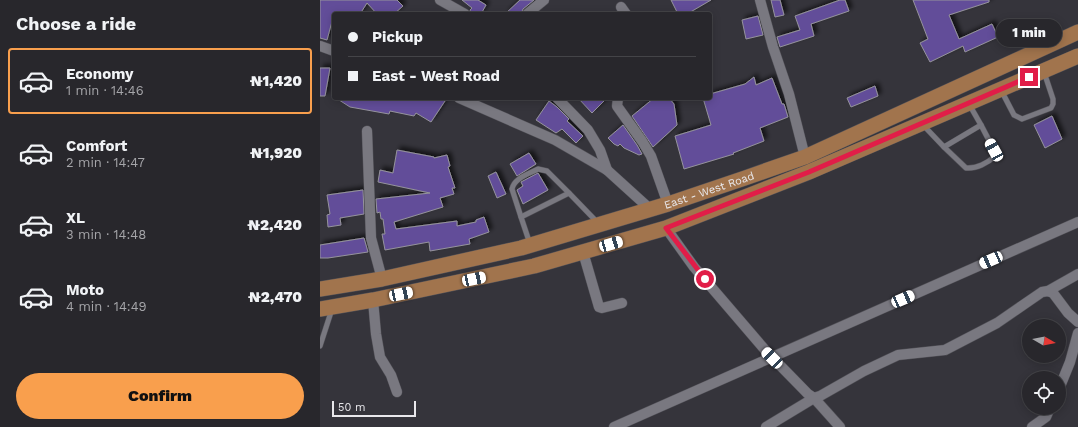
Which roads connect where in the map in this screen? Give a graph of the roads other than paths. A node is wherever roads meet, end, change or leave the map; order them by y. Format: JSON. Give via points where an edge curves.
{"nodes":[{"id":1,"x":440,"y":0,"type":"edge"},
{"id":2,"x":544,"y":0,"type":"edge"},
{"id":3,"x":760,"y":0,"type":"edge"},
{"id":4,"x":461,"y":12,"type":"edge"},
{"id":5,"x":529,"y":12,"type":"edge"},
{"id":6,"x":1078,"y":32,"type":"edge"},
{"id":7,"x":320,"y":46,"type":"edge"},
{"id":8,"x":332,"y":50,"type":"edge"},
{"id":9,"x":1078,"y":56,"type":"edge"},
{"id":10,"x":1043,"y":71,"type":"junction"},
{"id":11,"x":1000,"y":89,"type":"junction"},
{"id":12,"x":464,"y":100,"type":"edge"},
{"id":13,"x":559,"y":100,"type":"edge"},
{"id":14,"x":618,"y":100,"type":"edge"},
{"id":15,"x":969,"y":103,"type":"junction"},
{"id":16,"x":921,"y":124,"type":"junction"},
{"id":17,"x":981,"y":125,"type":"junction"},
{"id":18,"x":367,"y":131,"type":"dead end"},
{"id":19,"x":944,"y":147,"type":"junction"},
{"id":20,"x":804,"y":157,"type":"junction"},
{"id":21,"x":607,"y":170,"type":"junction"},
{"id":22,"x":569,"y":193,"type":"junction"},
{"id":23,"x":668,"y":204,"type":"junction"},
{"id":24,"x":650,"y":209,"type":"junction"},
{"id":25,"x":521,"y":217,"type":"junction"},
{"id":26,"x":1078,"y":222,"type":"edge"},
{"id":27,"x":599,"y":224,"type":"junction"},
{"id":28,"x":666,"y":228,"type":"junction"},
{"id":29,"x":530,"y":245,"type":"junction"},
{"id":30,"x":583,"y":252,"type":"junction"},
{"id":31,"x":1078,"y":274,"type":"edge"},
{"id":32,"x":382,"y":280,"type":"junction"},
{"id":33,"x":320,"y":289,"type":"edge"},
{"id":34,"x":1048,"y":291,"type":"junction"},
{"id":35,"x":373,"y":300,"type":"junction"},
{"id":36,"x":622,"y":303,"type":"dead end"},
{"id":37,"x":326,"y":308,"type":"edge"},
{"id":38,"x":1078,"y":322,"type":"edge"},
{"id":39,"x":1078,"y":333,"type":"edge"},
{"id":40,"x":320,"y":346,"type":"edge"},
{"id":41,"x":772,"y":358,"type":"junction"},
{"id":42,"x":1066,"y":372,"type":"edge"},
{"id":43,"x":397,"y":392,"type":"dead end"},
{"id":44,"x":814,"y":398,"type":"junction"},
{"id":45,"x":1047,"y":415,"type":"edge"},
{"id":46,"x":614,"y":427,"type":"edge"},
{"id":47,"x":766,"y":427,"type":"edge"},
{"id":48,"x":840,"y":427,"type":"edge"},
{"id":49,"x":1032,"y":427,"type":"edge"}],
"edges":[{"from":1,"to":4,"type":"street"},
{"from":2,"to":5,"type":"street"},
{"from":3,"to":20,"type":"street","via":[[789,94]]},
{"from":6,"to":20,"type":"main road","name":"East - West Road"},
{"from":7,"to":8,"type":"street"},
{"from":9,"to":10,"type":"main road","name":"East - West Road"},
{"from":10,"to":11,"type":"main road","name":"East - West Road"},
{"from":10,"to":11,"type":"lane","via":[[1053,99],[1050,108],[1022,119],[1018,118]]},
{"from":11,"to":15,"type":"main road","name":"East - West Road"},
{"from":12,"to":21,"type":"street","via":[[555,140]]},
{"from":13,"to":21,"type":"street","via":[[588,130],[600,150]]},
{"from":14,"to":23,"type":"street","via":[[617,106],[651,156]]},
{"from":15,"to":16,"type":"main road","name":"East - West Road"},
{"from":15,"to":17,"type":"lane"},
{"from":16,"to":19,"type":"lane"},
{"from":16,"to":28,"type":"main road","name":"East - West Road","via":[[809,172]]},
{"from":17,"to":19,"type":"lane"},
{"from":17,"to":19,"type":"lane","via":[[994,150],[995,156],[990,161],[966,168]]},
{"from":18,"to":32,"type":"street","via":[[371,238]]},
{"from":20,"to":23,"type":"main road","name":"East - West Road"},
{"from":21,"to":24,"type":"street"},
{"from":22,"to":25,"type":"lane"},
{"from":22,"to":25,"type":"lane","via":[[547,171],[538,168],[513,184],[512,189]]},
{"from":22,"to":27,"type":"lane"},
{"from":23,"to":24,"type":"main road","name":"East - West Road"},
{"from":24,"to":27,"type":"main road","name":"East - West Road"},
{"from":25,"to":29,"type":"lane"},
{"from":26,"to":41,"type":"street"},
{"from":27,"to":29,"type":"main road","name":"East - West Road"},
{"from":28,"to":30,"type":"main road","name":"East - West Road"},
{"from":28,"to":41,"type":"street","via":[[694,267]]},
{"from":29,"to":32,"type":"main road","name":"East - West Road"},
{"from":30,"to":35,"type":"main road","name":"East - West Road","via":[[534,266]]},
{"from":30,"to":36,"type":"street","via":[[599,307]]},
{"from":31,"to":34,"type":"street"},
{"from":32,"to":33,"type":"main road","name":"East - West Road"},
{"from":34,"to":38,"type":"street","via":[[1053,293]]},
{"from":34,"to":44,"type":"street","via":[[1042,292],[997,323],[945,350],[898,355]]},
{"from":35,"to":37,"type":"main road","name":"East - West Road"},
{"from":35,"to":43,"type":"street","via":[[380,357],[392,375]]},
{"from":37,"to":40,"type":"lane"},
{"from":39,"to":42,"type":"street"},
{"from":41,"to":44,"type":"street"},
{"from":41,"to":46,"type":"street"},
{"from":44,"to":47,"type":"street"},
{"from":44,"to":48,"type":"street"},
{"from":45,"to":49,"type":"street"}]}
